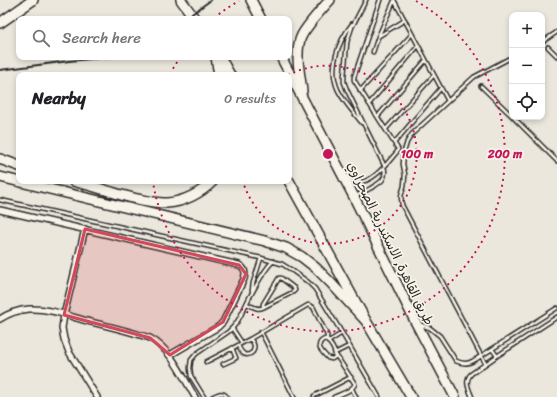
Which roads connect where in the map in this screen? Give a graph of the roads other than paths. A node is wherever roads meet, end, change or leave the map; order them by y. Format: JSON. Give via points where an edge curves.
{"nodes":[{"id":1,"x":33,"y":0,"type":"edge"},
{"id":2,"x":181,"y":0,"type":"edge"},
{"id":3,"x":251,"y":0,"type":"edge"},
{"id":4,"x":330,"y":0,"type":"edge"},
{"id":5,"x":366,"y":0,"type":"edge"},
{"id":6,"x":380,"y":0,"type":"edge"},
{"id":7,"x":394,"y":0,"type":"edge"},
{"id":8,"x":193,"y":16,"type":"edge"},
{"id":9,"x":259,"y":16,"type":"edge"},
{"id":10,"x":356,"y":19,"type":"junction"},
{"id":11,"x":405,"y":20,"type":"junction"},
{"id":12,"x":0,"y":23,"type":"edge"},
{"id":13,"x":557,"y":32,"type":"edge"},
{"id":14,"x":412,"y":34,"type":"junction"},
{"id":15,"x":378,"y":37,"type":"junction"},
{"id":16,"x":545,"y":40,"type":"edge"},
{"id":17,"x":418,"y":46,"type":"junction"},
{"id":18,"x":548,"y":47,"type":"dead end"},
{"id":19,"x":373,"y":52,"type":"dead end"},
{"id":20,"x":557,"y":56,"type":"edge"},
{"id":21,"x":509,"y":59,"type":"edge"},
{"id":22,"x":216,"y":60,"type":"edge"},
{"id":23,"x":222,"y":60,"type":"edge"},
{"id":24,"x":283,"y":60,"type":"edge"},
{"id":25,"x":426,"y":60,"type":"junction"},
{"id":26,"x":218,"y":72,"type":"edge"},
{"id":27,"x":228,"y":72,"type":"edge"},
{"id":28,"x":289,"y":72,"type":"edge"},
{"id":29,"x":434,"y":75,"type":"junction"},
{"id":30,"x":292,"y":77,"type":"edge"},
{"id":31,"x":481,"y":86,"type":"dead end"},
{"id":32,"x":441,"y":88,"type":"junction"},
{"id":33,"x":360,"y":90,"type":"junction"},
{"id":34,"x":303,"y":97,"type":"junction"},
{"id":35,"x":448,"y":101,"type":"junction"},
{"id":36,"x":369,"y":104,"type":"junction"},
{"id":37,"x":509,"y":114,"type":"edge"},
{"id":38,"x":378,"y":116,"type":"junction"},
{"id":39,"x":515,"y":120,"type":"edge"},
{"id":40,"x":365,"y":127,"type":"junction"},
{"id":41,"x":386,"y":129,"type":"junction"},
{"id":42,"x":394,"y":142,"type":"junction"},
{"id":43,"x":0,"y":159,"type":"edge"},
{"id":44,"x":557,"y":161,"type":"edge"},
{"id":45,"x":16,"y":165,"type":"edge"},
{"id":46,"x":384,"y":165,"type":"junction"},
{"id":47,"x":343,"y":176,"type":"junction"},
{"id":48,"x":0,"y":177,"type":"edge"},
{"id":49,"x":16,"y":181,"type":"edge"},
{"id":50,"x":29,"y":184,"type":"edge"},
{"id":51,"x":84,"y":184,"type":"edge"},
{"id":52,"x":211,"y":184,"type":"edge"},
{"id":53,"x":291,"y":184,"type":"edge"},
{"id":54,"x":354,"y":197,"type":"junction"},
{"id":55,"x":0,"y":200,"type":"edge"},
{"id":56,"x":0,"y":210,"type":"edge"},
{"id":57,"x":85,"y":229,"type":"junction"},
{"id":58,"x":261,"y":258,"type":"junction"},
{"id":59,"x":273,"y":261,"type":"junction"},
{"id":60,"x":252,"y":292,"type":"junction"},
{"id":61,"x":247,"y":304,"type":"junction"},
{"id":62,"x":264,"y":308,"type":"junction"},
{"id":63,"x":557,"y":308,"type":"edge"},
{"id":64,"x":64,"y":315,"type":"junction"},
{"id":65,"x":557,"y":317,"type":"edge"},
{"id":66,"x":0,"y":319,"type":"edge"},
{"id":67,"x":366,"y":321,"type":"junction"},
{"id":68,"x":416,"y":323,"type":"junction"},
{"id":69,"x":232,"y":328,"type":"junction"},
{"id":70,"x":261,"y":332,"type":"junction"},
{"id":71,"x":342,"y":333,"type":"junction"},
{"id":72,"x":250,"y":339,"type":"junction"},
{"id":73,"x":328,"y":341,"type":"junction"},
{"id":74,"x":242,"y":343,"type":"junction"},
{"id":75,"x":238,"y":345,"type":"junction"},
{"id":76,"x":349,"y":346,"type":"junction"},
{"id":77,"x":232,"y":348,"type":"junction"},
{"id":78,"x":492,"y":349,"type":"junction"},
{"id":79,"x":336,"y":354,"type":"junction"},
{"id":80,"x":170,"y":355,"type":"junction"},
{"id":81,"x":481,"y":356,"type":"junction"},
{"id":82,"x":497,"y":356,"type":"junction"},
{"id":83,"x":206,"y":362,"type":"dead end"},
{"id":84,"x":485,"y":363,"type":"junction"},
{"id":85,"x":223,"y":364,"type":"dead end"},
{"id":86,"x":351,"y":377,"type":"junction"},
{"id":87,"x":352,"y":389,"type":"junction"},
{"id":88,"x":314,"y":396,"type":"edge"},
{"id":89,"x":97,"y":397,"type":"edge"},
{"id":90,"x":195,"y":397,"type":"edge"},
{"id":91,"x":204,"y":397,"type":"edge"},
{"id":92,"x":212,"y":397,"type":"edge"},
{"id":93,"x":227,"y":397,"type":"edge"},
{"id":94,"x":294,"y":397,"type":"edge"},
{"id":95,"x":334,"y":397,"type":"edge"},
{"id":96,"x":356,"y":397,"type":"edge"},
{"id":97,"x":379,"y":397,"type":"edge"},
{"id":98,"x":411,"y":397,"type":"edge"},
{"id":99,"x":455,"y":397,"type":"edge"},
{"id":100,"x":472,"y":397,"type":"edge"}],
"edges":[{"from":1,"to":12,"type":"highway"},
{"from":2,"to":8,"type":"highway"},
{"from":3,"to":9,"type":"highway"},
{"from":4,"to":34,"type":"highway","via":[[302,34],[299,58]]},
{"from":5,"to":10,"type":"lane"},
{"from":6,"to":33,"type":"lane","via":[[354,77]]},
{"from":7,"to":11,"type":"lane"},
{"from":7,"to":15,"type":"lane"},
{"from":10,"to":40,"type":"lane","via":[[347,42],[344,82]]},
{"from":10,"to":40,"type":"lane","via":[[346,32],[339,48],[334,62],[334,75],[338,89],[348,106]]},
{"from":11,"to":14,"type":"lane"},
{"from":11,"to":15,"type":"lane"},
{"from":13,"to":16,"type":"lane"},
{"from":14,"to":17,"type":"lane"},
{"from":14,"to":33,"type":"lane"},
{"from":15,"to":19,"type":"lane"},
{"from":17,"to":25,"type":"lane"},
{"from":17,"to":36,"type":"lane"},
{"from":18,"to":20,"type":"lane"},
{"from":21,"to":35,"type":"lane","via":[[474,77]]},
{"from":22,"to":26,"type":"highway"},
{"from":23,"to":27,"type":"highway"},
{"from":24,"to":28,"type":"highway","name":"طريق القاهرة, الاسكندرية الصحراوي"},
{"from":25,"to":29,"type":"lane"},
{"from":25,"to":38,"type":"lane"},
{"from":29,"to":32,"type":"lane"},
{"from":29,"to":41,"type":"lane"},
{"from":30,"to":34,"type":"highway","name":"طريق القاهرة, الاسكندرية الصحراوي"},
{"from":31,"to":37,"type":"lane"},
{"from":32,"to":35,"type":"lane"},
{"from":32,"to":42,"type":"lane"},
{"from":33,"to":36,"type":"lane"},
{"from":34,"to":47,"type":"highway","name":"طريق القاهرة, الاسكندرية الصحراوي"},
{"from":35,"to":81,"type":"lane","via":[[412,134],[407,142],[403,158],[405,175],[401,201]]},
{"from":36,"to":38,"type":"lane"},
{"from":38,"to":41,"type":"lane"},
{"from":39,"to":44,"type":"lane"},
{"from":40,"to":46,"type":"lane"},
{"from":41,"to":42,"type":"lane"},
{"from":42,"to":46,"type":"lane","via":[[398,148],[397,152]]},
{"from":43,"to":45,"type":"highway"},
{"from":46,"to":47,"type":"lane","via":[[377,175],[362,182],[355,182]]},
{"from":46,"to":54,"type":"lane","via":[[385,177]]},
{"from":47,"to":54,"type":"highway","name":"طريق القاهرة, الاسكندرية الصحراوي"},
{"from":48,"to":49,"type":"highway"},
{"from":50,"to":67,"type":"highway","via":[[286,248],[316,268]]},
{"from":51,"to":52,"type":"highway","via":[[150,202],[167,203],[195,195]]},
{"from":53,"to":67,"type":"highway"},
{"from":54,"to":68,"type":"highway","name":"طريق القاهرة, الاسكندرية الصحراوي"},
{"from":55,"to":58,"type":"lane"},
{"from":56,"to":57,"type":"street"},
{"from":57,"to":64,"type":"street"},
{"from":57,"to":80,"type":"street","via":[[242,267],[246,274],[223,322]]},
{"from":58,"to":59,"type":"lane"},
{"from":58,"to":60,"type":"lane"},
{"from":59,"to":60,"type":"lane"},
{"from":59,"to":71,"type":"lane","via":[[290,269],[315,289]]},
{"from":60,"to":61,"type":"lane"},
{"from":61,"to":62,"type":"lane"},
{"from":61,"to":69,"type":"lane"},
{"from":62,"to":62,"type":"lane","via":[[293,292],[295,289],[279,278],[263,304]]},
{"from":63,"to":78,"type":"lane"},
{"from":64,"to":66,"type":"street","via":[[28,309],[16,311]]},
{"from":64,"to":80,"type":"street","via":[[150,338]]},
{"from":64,"to":89,"type":"street","via":[[62,328],[69,352]]},
{"from":65,"to":82,"type":"lane"},
{"from":67,"to":98,"type":"highway"},
{"from":68,"to":81,"type":"lane","via":[[430,328],[440,336],[456,361],[471,362]]},
{"from":68,"to":99,"type":"highway","name":"طريق القاهرة, الاسكندرية الصحراوي"},
{"from":69,"to":74,"type":"lane"},
{"from":69,"to":91,"type":"lane","via":[[191,360],[191,376]]},
{"from":70,"to":72,"type":"lane"},
{"from":70,"to":73,"type":"lane","via":[[310,305]]},
{"from":70,"to":94,"type":"lane"},
{"from":71,"to":73,"type":"lane"},
{"from":71,"to":76,"type":"lane"},
{"from":72,"to":74,"type":"lane"},
{"from":72,"to":75,"type":"lane","via":[[254,350],[249,355],[242,353]]},
{"from":73,"to":79,"type":"lane"},
{"from":73,"to":79,"type":"lane","via":[[320,341],[320,348],[330,359]]},
{"from":74,"to":75,"type":"lane"},
{"from":75,"to":77,"type":"lane"},
{"from":76,"to":79,"type":"lane"},
{"from":76,"to":97,"type":"lane"},
{"from":77,"to":83,"type":"lane"},
{"from":77,"to":85,"type":"lane","via":[[236,358]]},
{"from":78,"to":81,"type":"lane"},
{"from":78,"to":82,"type":"lane"},
{"from":79,"to":86,"type":"lane"},
{"from":80,"to":90,"type":"street"},
{"from":81,"to":84,"type":"lane"},
{"from":82,"to":84,"type":"lane"},
{"from":84,"to":100,"type":"lane","via":[[468,377]]},
{"from":86,"to":87,"type":"lane","via":[[355,384]]},
{"from":86,"to":88,"type":"lane"},
{"from":87,"to":95,"type":"lane"},
{"from":87,"to":96,"type":"lane"},
{"from":92,"to":93,"type":"lane","via":[[222,393]]}]}
